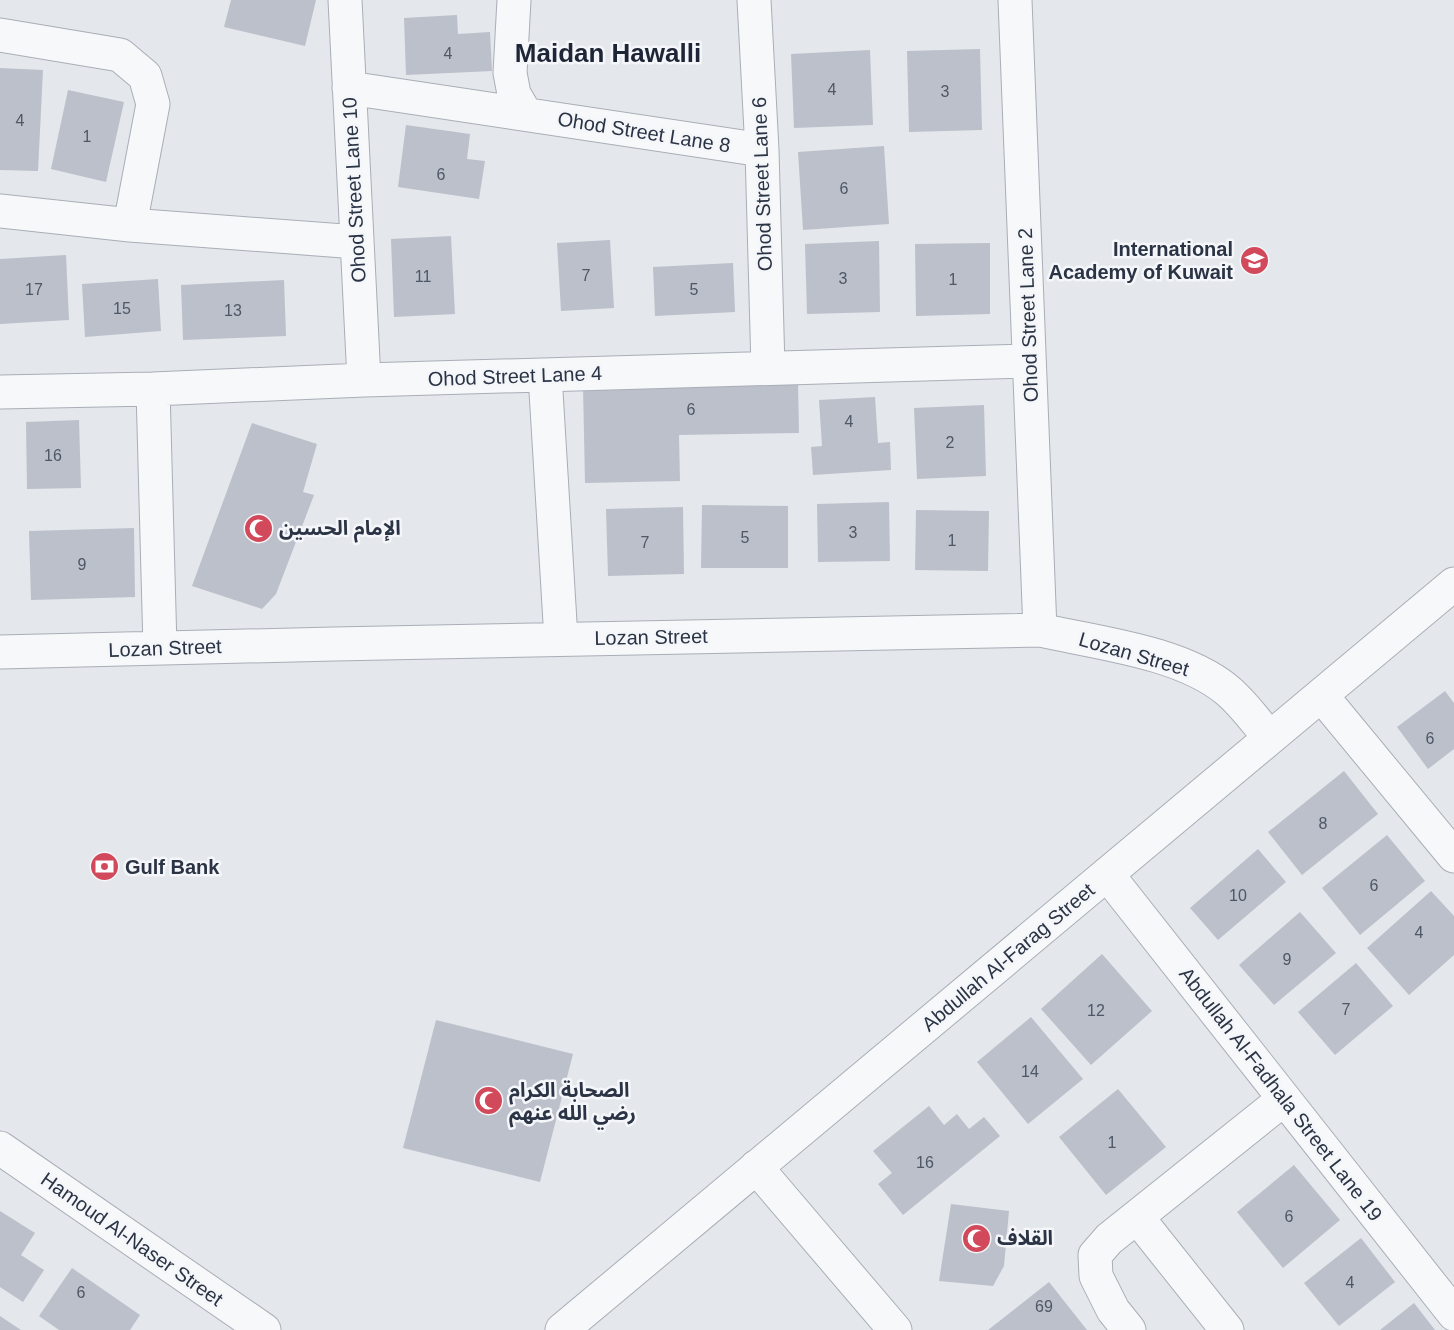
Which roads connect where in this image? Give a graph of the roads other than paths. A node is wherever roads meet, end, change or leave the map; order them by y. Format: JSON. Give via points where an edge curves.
{"nodes":[{"id":1,"x":345,"y":0,"type":"edge"},
{"id":2,"x":514,"y":0,"type":"edge"},
{"id":3,"x":754,"y":0,"type":"edge"},
{"id":4,"x":1015,"y":0,"type":"edge"},
{"id":5,"x":0,"y":35,"type":"edge"},
{"id":6,"x":349,"y":88,"type":"junction"},
{"id":7,"x":525,"y":113,"type":"junction"},
{"id":8,"x":762,"y":150,"type":"junction"},
{"id":9,"x":0,"y":211,"type":"edge"},
{"id":10,"x":130,"y":225,"type":"junction"},
{"id":11,"x":357,"y":242,"type":"junction"},
{"id":12,"x":1029,"y":361,"type":"junction"},
{"id":13,"x":768,"y":368,"type":"junction"},
{"id":14,"x":545,"y":375,"type":"junction"},
{"id":15,"x":364,"y":380,"type":"junction"},
{"id":16,"x":153,"y":389,"type":"junction"},
{"id":17,"x":0,"y":392,"type":"edge"},
{"id":18,"x":1454,"y":584,"type":"edge"},
{"id":19,"x":1040,"y":630,"type":"junction"},
{"id":20,"x":561,"y":639,"type":"junction"},
{"id":21,"x":160,"y":648,"type":"junction"},
{"id":22,"x":0,"y":652,"type":"edge"},
{"id":23,"x":1321,"y":695,"type":"junction"},
{"id":24,"x":1270,"y":738,"type":"junction"},
{"id":25,"x":1452,"y":851,"type":"edge"},
{"id":26,"x":1107,"y":874,"type":"junction"},
{"id":27,"x":1284,"y":1099,"type":"junction"},
{"id":28,"x":0,"y":1148,"type":"edge"},
{"id":29,"x":756,"y":1167,"type":"junction"},
{"id":30,"x":1137,"y":1217,"type":"junction"},
{"id":31,"x":1454,"y":1314,"type":"edge"},
{"id":32,"x":264,"y":1330,"type":"edge"},
{"id":33,"x":562,"y":1330,"type":"edge"},
{"id":34,"x":895,"y":1330,"type":"edge"},
{"id":35,"x":1130,"y":1330,"type":"edge"},
{"id":36,"x":1227,"y":1330,"type":"edge"}],
"edges":[{"from":1,"to":6,"type":"street","name":"Ohod Street Lane 10"},
{"from":2,"to":7,"type":"street","via":[[510,73],[514,94]]},
{"from":3,"to":8,"type":"street","name":"Ohod Street Lane 6"},
{"from":4,"to":12,"type":"street","name":"Ohod Street Lane 2"},
{"from":5,"to":10,"type":"street","via":[[120,55],[145,76],[153,104]]},
{"from":6,"to":7,"type":"street","name":"Ohod Street Lane 8"},
{"from":6,"to":11,"type":"street","name":"Ohod Street Lane 10"},
{"from":7,"to":8,"type":"street","name":"Ohod Street Lane 8"},
{"from":8,"to":13,"type":"street","name":"Ohod Street Lane 6"},
{"from":9,"to":10,"type":"street"},
{"from":10,"to":11,"type":"street"},
{"from":11,"to":15,"type":"street","name":"Ohod Street Lane 10"},
{"from":12,"to":13,"type":"street","name":"Ohod Street Lane 4"},
{"from":12,"to":19,"type":"street","name":"Ohod Street Lane 2"},
{"from":13,"to":14,"type":"street","name":"Ohod Street Lane 4"},
{"from":14,"to":15,"type":"street","name":"Ohod Street Lane 4"},
{"from":14,"to":20,"type":"street"},
{"from":15,"to":16,"type":"street","name":"Ohod Street Lane 4"},
{"from":16,"to":17,"type":"street","name":"Ohod Street Lane 4"},
{"from":16,"to":21,"type":"street"},
{"from":18,"to":23,"type":"street","name":"Abdullah Al-Farag Street"},
{"from":19,"to":20,"type":"street","name":"Lozan Street"},
{"from":19,"to":24,"type":"street","name":"Lozan Street","via":[[1188,666],[1227,690]]},
{"from":20,"to":21,"type":"street","name":"Lozan Street"},
{"from":21,"to":22,"type":"street","name":"Lozan Street"},
{"from":23,"to":24,"type":"street","name":"Abdullah Al-Farag Street"},
{"from":23,"to":25,"type":"street"},
{"from":24,"to":26,"type":"street","name":"Abdullah Al-Farag Street"},
{"from":26,"to":27,"type":"street","name":"Abdullah Al-Fadhala Street Lane 19"},
{"from":26,"to":29,"type":"street","name":"Abdullah Al-Farag Street"},
{"from":27,"to":30,"type":"street"},
{"from":27,"to":31,"type":"street","name":"Abdullah Al-Fadhala Street Lane 19"},
{"from":28,"to":32,"type":"street","name":"Hamoud Al-Naser Street"},
{"from":29,"to":33,"type":"street","name":"Abdullah Al-Farag Street"},
{"from":29,"to":34,"type":"street"},
{"from":30,"to":35,"type":"street","via":[[1095,1255],[1096,1276],[1113,1310]]},
{"from":30,"to":36,"type":"street"}]}
